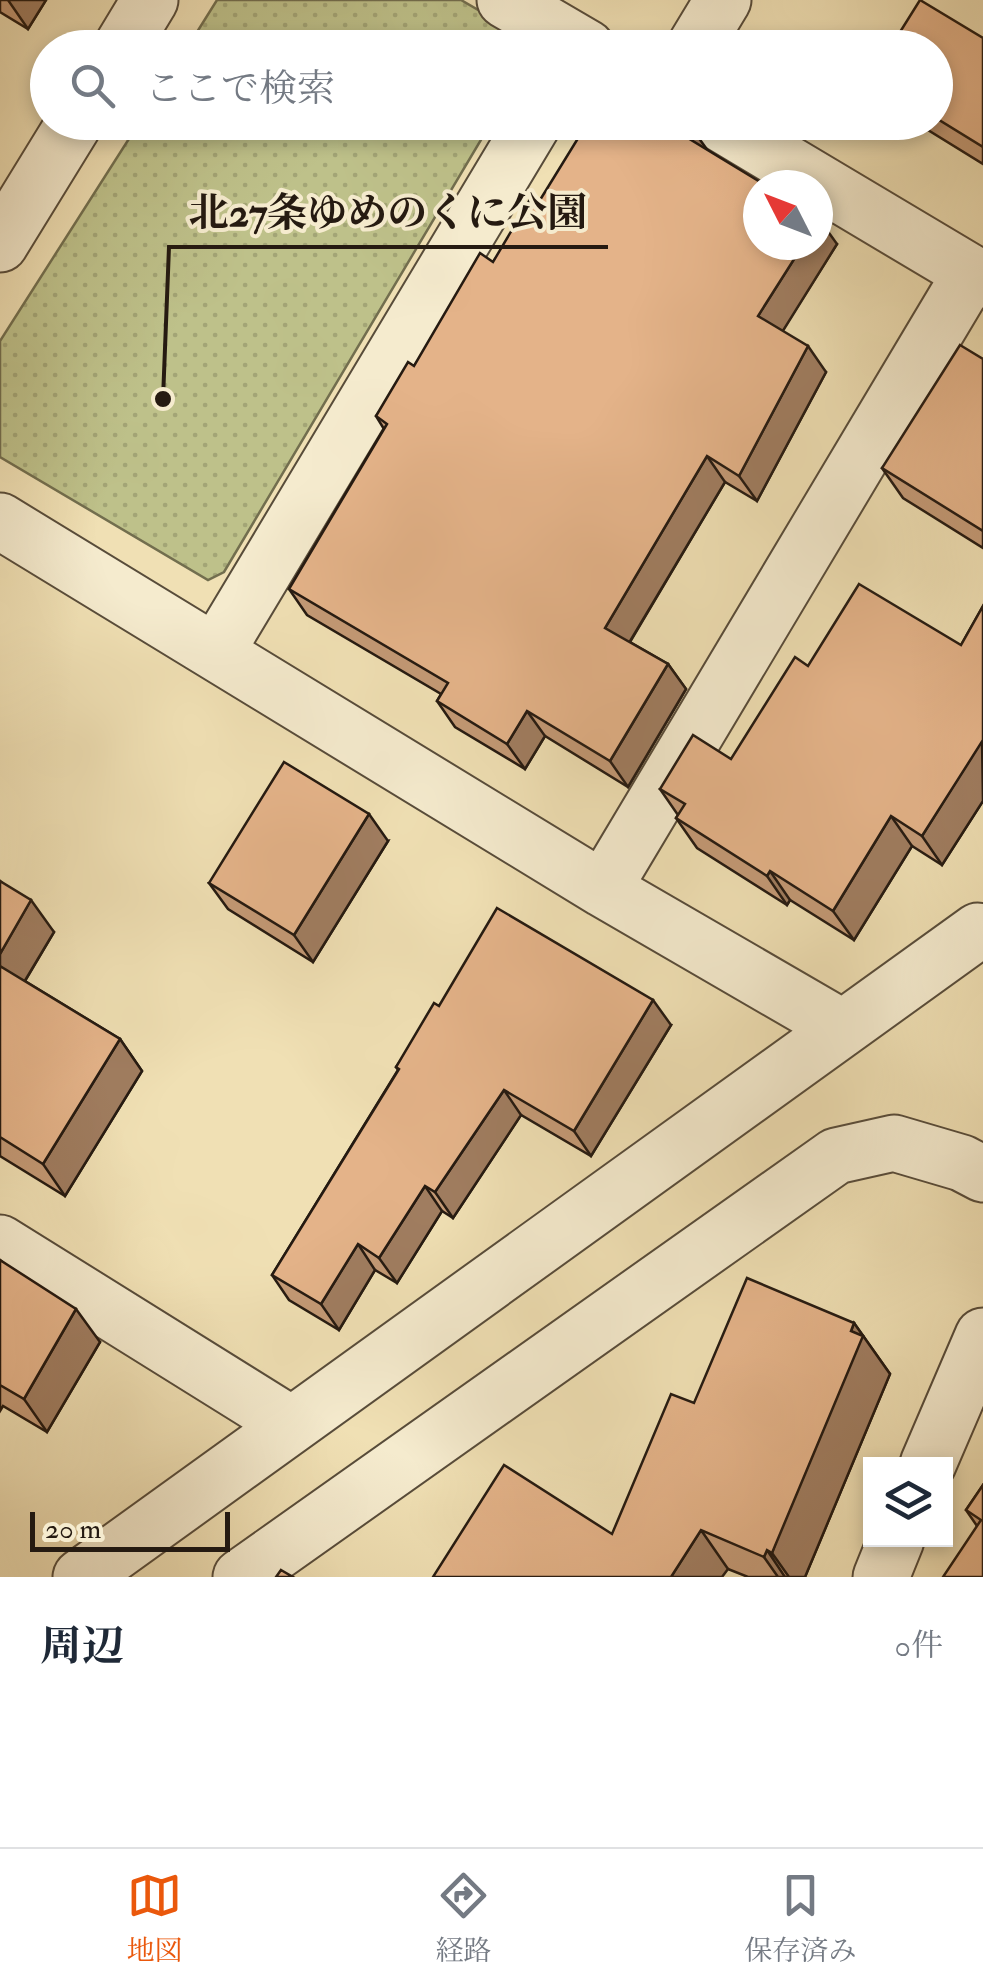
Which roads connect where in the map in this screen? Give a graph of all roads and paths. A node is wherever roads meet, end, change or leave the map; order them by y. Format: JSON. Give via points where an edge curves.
{"nodes":[{"id":1,"x":150,"y":0,"type":"edge"},
{"id":2,"x":505,"y":0,"type":"edge"},
{"id":3,"x":723,"y":0,"type":"edge"},
{"id":4,"x":132,"y":30,"type":"edge"},
{"id":5,"x":556,"y":30,"type":"edge"},
{"id":6,"x":705,"y":30,"type":"edge"},
{"id":7,"x":64,"y":140,"type":"edge"},
{"id":8,"x":523,"y":140,"type":"edge"},
{"id":9,"x":748,"y":140,"type":"edge"},
{"id":10,"x":0,"y":244,"type":"edge"},
{"id":11,"x":977,"y":276,"type":"edge"},
{"id":12,"x":0,"y":521,"type":"edge"},
{"id":13,"x":216,"y":652,"type":"junction"},
{"id":14,"x":603,"y":889,"type":"junction"},
{"id":15,"x":983,"y":932,"type":"edge"},
{"id":16,"x":842,"y":1027,"type":"junction"},
{"id":17,"x":983,"y":1174,"type":"edge"},
{"id":18,"x":0,"y":1243,"type":"edge"},
{"id":19,"x":983,"y":1336,"type":"edge"},
{"id":20,"x":292,"y":1424,"type":"junction"},
{"id":21,"x":931,"y":1457,"type":"edge"},
{"id":22,"x":893,"y":1547,"type":"edge"},
{"id":23,"x":81,"y":1577,"type":"edge"},
{"id":24,"x":242,"y":1577,"type":"edge"},
{"id":25,"x":880,"y":1577,"type":"edge"}],
"edges":[{"from":1,"to":4,"type":"street"},
{"from":2,"to":5,"type":"street"},
{"from":3,"to":6,"type":"street"},
{"from":7,"to":10,"type":"street"},
{"from":8,"to":13,"type":"street"},
{"from":9,"to":11,"type":"street"},
{"from":11,"to":14,"type":"street"},
{"from":12,"to":13,"type":"street"},
{"from":13,"to":14,"type":"street"},
{"from":14,"to":16,"type":"street"},
{"from":15,"to":16,"type":"street"},
{"from":16,"to":20,"type":"street"},
{"from":17,"to":24,"type":"street","via":[[894,1143],[836,1156]]},
{"from":18,"to":20,"type":"street"},
{"from":19,"to":21,"type":"street"},
{"from":20,"to":23,"type":"street"},
{"from":22,"to":25,"type":"street"}]}
